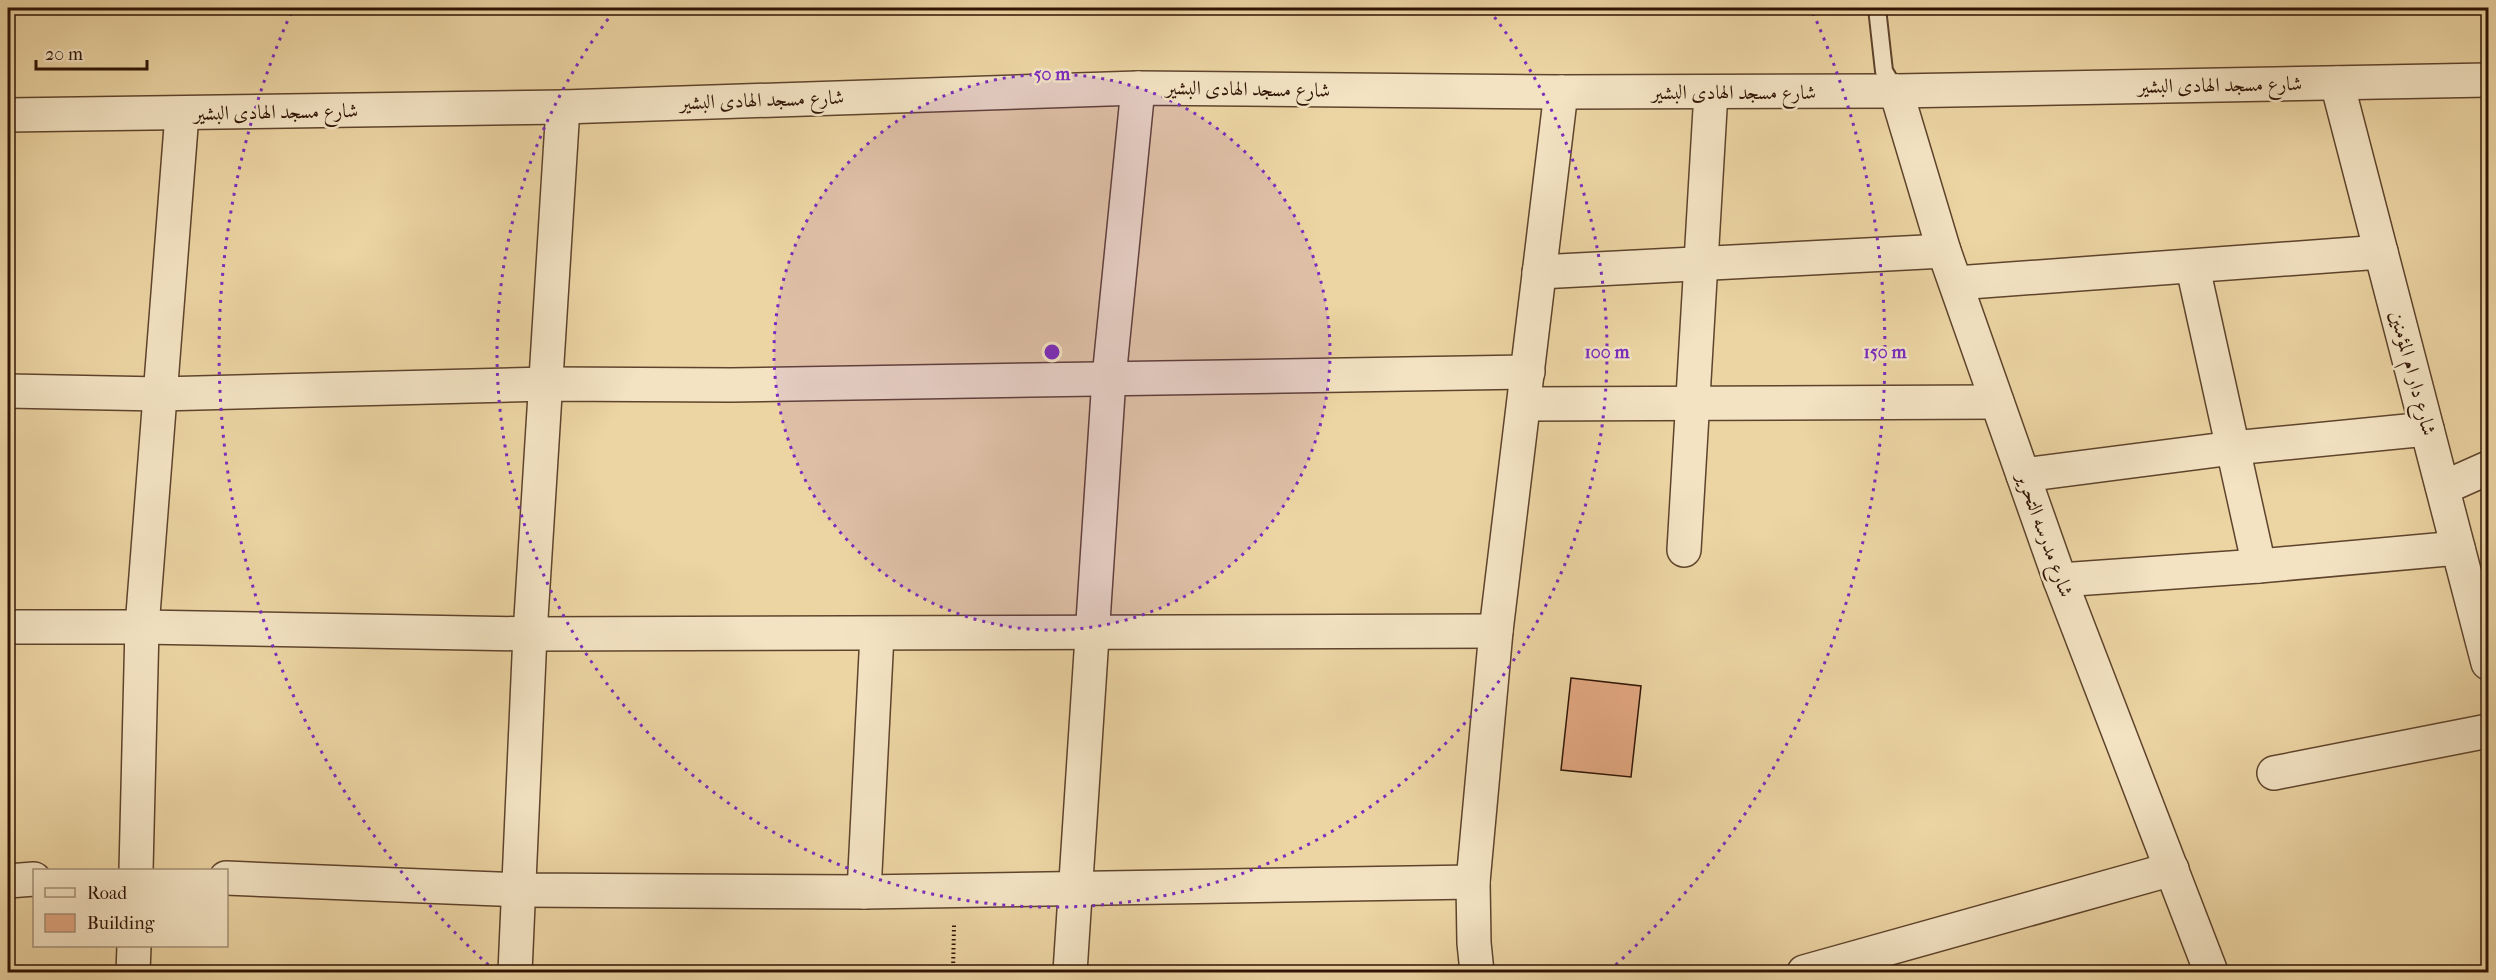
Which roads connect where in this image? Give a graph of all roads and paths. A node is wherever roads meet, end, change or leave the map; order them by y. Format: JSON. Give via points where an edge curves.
{"nodes":[{"id":1,"x":1877,"y":8,"type":"edge"},
{"id":2,"x":2488,"y":80,"type":"edge"},
{"id":3,"x":2337,"y":83,"type":"junction"},
{"id":4,"x":1138,"y":88,"type":"junction"},
{"id":5,"x":1896,"y":91,"type":"junction"},
{"id":6,"x":1711,"y":92,"type":"junction"},
{"id":7,"x":1561,"y":93,"type":"junction"},
{"id":8,"x":563,"y":107,"type":"junction"},
{"id":9,"x":182,"y":114,"type":"junction"},
{"id":10,"x":8,"y":115,"type":"edge"},
{"id":11,"x":1944,"y":251,"type":"junction"},
{"id":12,"x":2381,"y":252,"type":"junction"},
{"id":13,"x":1701,"y":264,"type":"junction"},
{"id":14,"x":2193,"y":268,"type":"junction"},
{"id":15,"x":1539,"y":272,"type":"junction"},
{"id":16,"x":1956,"y":283,"type":"junction"},
{"id":17,"x":1528,"y":372,"type":"junction"},
{"id":18,"x":1108,"y":378,"type":"junction"},
{"id":19,"x":546,"y":384,"type":"junction"},
{"id":20,"x":8,"y":391,"type":"edge"},
{"id":21,"x":160,"y":394,"type":"junction"},
{"id":22,"x":1997,"y":402,"type":"junction"},
{"id":23,"x":1524,"y":404,"type":"junction"},
{"id":24,"x":1692,"y":404,"type":"junction"},
{"id":25,"x":2427,"y":429,"type":"junction"},
{"id":26,"x":2233,"y":448,"type":"junction"},
{"id":27,"x":2488,"y":468,"type":"edge"},
{"id":28,"x":2023,"y":475,"type":"junction"},
{"id":29,"x":2443,"y":488,"type":"junction"},
{"id":30,"x":2458,"y":548,"type":"junction"},
{"id":31,"x":1684,"y":550,"type":"dead end"},
{"id":32,"x":2259,"y":566,"type":"junction"},
{"id":33,"x":2060,"y":580,"type":"junction"},
{"id":34,"x":8,"y":627,"type":"edge"},
{"id":35,"x":142,"y":627,"type":"junction"},
{"id":36,"x":1496,"y":631,"type":"junction"},
{"id":37,"x":1092,"y":633,"type":"junction"},
{"id":38,"x":530,"y":634,"type":"junction"},
{"id":39,"x":878,"y":634,"type":"junction"},
{"id":40,"x":2488,"y":658,"type":"edge"},
{"id":41,"x":2488,"y":731,"type":"edge"},
{"id":42,"x":2274,"y":773,"type":"dead end"},
{"id":43,"x":136,"y":869,"type":"edge"},
{"id":44,"x":2172,"y":869,"type":"junction"},
{"id":45,"x":228,"y":878,"type":"edge"},
{"id":46,"x":33,"y":879,"type":"edge"},
{"id":47,"x":8,"y":881,"type":"edge"},
{"id":48,"x":1473,"y":882,"type":"junction"},
{"id":49,"x":1076,"y":887,"type":"junction"},
{"id":50,"x":520,"y":890,"type":"junction"},
{"id":51,"x":956,"y":890,"type":"junction"},
{"id":52,"x":864,"y":892,"type":"junction"},
{"id":53,"x":134,"y":947,"type":"edge"},
{"id":54,"x":133,"y":972,"type":"edge"},
{"id":55,"x":515,"y":972,"type":"edge"},
{"id":56,"x":952,"y":972,"type":"edge"},
{"id":57,"x":1070,"y":972,"type":"edge"},
{"id":58,"x":1476,"y":972,"type":"edge"},
{"id":59,"x":1804,"y":972,"type":"edge"},
{"id":60,"x":2211,"y":972,"type":"edge"}],
"edges":[{"from":1,"to":5,"type":"lane","via":[[1884,71]]},
{"from":2,"to":3,"type":"street","name":"شارع مسجد الهادى البشير"},
{"from":3,"to":5,"type":"street","name":"شارع مسجد الهادى البشير"},
{"from":3,"to":12,"type":"street","name":"شارع دار ام المؤمنين"},
{"from":4,"to":7,"type":"street","name":"شارع مسجد الهادى البشير"},
{"from":4,"to":8,"type":"street","name":"شارع مسجد الهادى البشير"},
{"from":4,"to":18,"type":"street"},
{"from":5,"to":6,"type":"street","name":"شارع مسجد الهادى البشير"},
{"from":5,"to":11,"type":"street","name":"شارع مدرسه التحرير"},
{"from":6,"to":7,"type":"street","name":"شارع مسجد الهادى البشير"},
{"from":6,"to":13,"type":"street"},
{"from":7,"to":15,"type":"street"},
{"from":8,"to":9,"type":"street","name":"شارع مسجد الهادى البشير"},
{"from":8,"to":19,"type":"street"},
{"from":9,"to":10,"type":"street","name":"شارع مسجد الهادى البشير"},
{"from":9,"to":21,"type":"street"},
{"from":11,"to":13,"type":"street"},
{"from":11,"to":16,"type":"street","name":"شارع مدرسه التحرير"},
{"from":12,"to":14,"type":"street"},
{"from":12,"to":25,"type":"street","name":"شارع دار ام المؤمنين"},
{"from":13,"to":15,"type":"street"},
{"from":13,"to":24,"type":"street"},
{"from":14,"to":16,"type":"street"},
{"from":14,"to":26,"type":"street"},
{"from":15,"to":17,"type":"street"},
{"from":16,"to":22,"type":"street","name":"شارع مدرسه التحرير"},
{"from":17,"to":18,"type":"street"},
{"from":17,"to":23,"type":"street"},
{"from":18,"to":19,"type":"street"},
{"from":18,"to":37,"type":"street"},
{"from":19,"to":21,"type":"street"},
{"from":19,"to":38,"type":"street"},
{"from":20,"to":21,"type":"street"},
{"from":21,"to":35,"type":"street"},
{"from":22,"to":24,"type":"street"},
{"from":22,"to":28,"type":"street","name":"شارع مدرسه التحرير"},
{"from":23,"to":24,"type":"street"},
{"from":23,"to":36,"type":"street"},
{"from":24,"to":31,"type":"street"},
{"from":25,"to":26,"type":"street"},
{"from":25,"to":29,"type":"street","name":"شارع دار ام المؤمنين"},
{"from":26,"to":28,"type":"street"},
{"from":26,"to":32,"type":"street"},
{"from":27,"to":29,"type":"street"},
{"from":28,"to":33,"type":"street","name":"شارع مدرسه التحرير"},
{"from":29,"to":30,"type":"street","name":"شارع دار ام المؤمنين"},
{"from":30,"to":32,"type":"street"},
{"from":30,"to":40,"type":"street","name":"شارع دار ام المؤمنين"},
{"from":32,"to":33,"type":"street"},
{"from":33,"to":44,"type":"street","name":"شارع مدرسه التحرير"},
{"from":34,"to":35,"type":"street"},
{"from":35,"to":38,"type":"street"},
{"from":35,"to":43,"type":"street"},
{"from":36,"to":37,"type":"street"},
{"from":36,"to":48,"type":"street"},
{"from":37,"to":39,"type":"street"},
{"from":37,"to":49,"type":"street"},
{"from":38,"to":39,"type":"street"},
{"from":38,"to":50,"type":"street"},
{"from":39,"to":52,"type":"street"},
{"from":41,"to":42,"type":"street"},
{"from":44,"to":59,"type":"street"},
{"from":44,"to":60,"type":"street","name":"شارع مدرسه التحرير"},
{"from":45,"to":50,"type":"street"},
{"from":46,"to":47,"type":"street"},
{"from":48,"to":49,"type":"street"},
{"from":48,"to":58,"type":"street"},
{"from":49,"to":51,"type":"street"},
{"from":49,"to":57,"type":"street"},
{"from":50,"to":52,"type":"street"},
{"from":50,"to":55,"type":"street"},
{"from":51,"to":52,"type":"street"},
{"from":51,"to":56,"type":"path"},
{"from":53,"to":54,"type":"street"}]}
